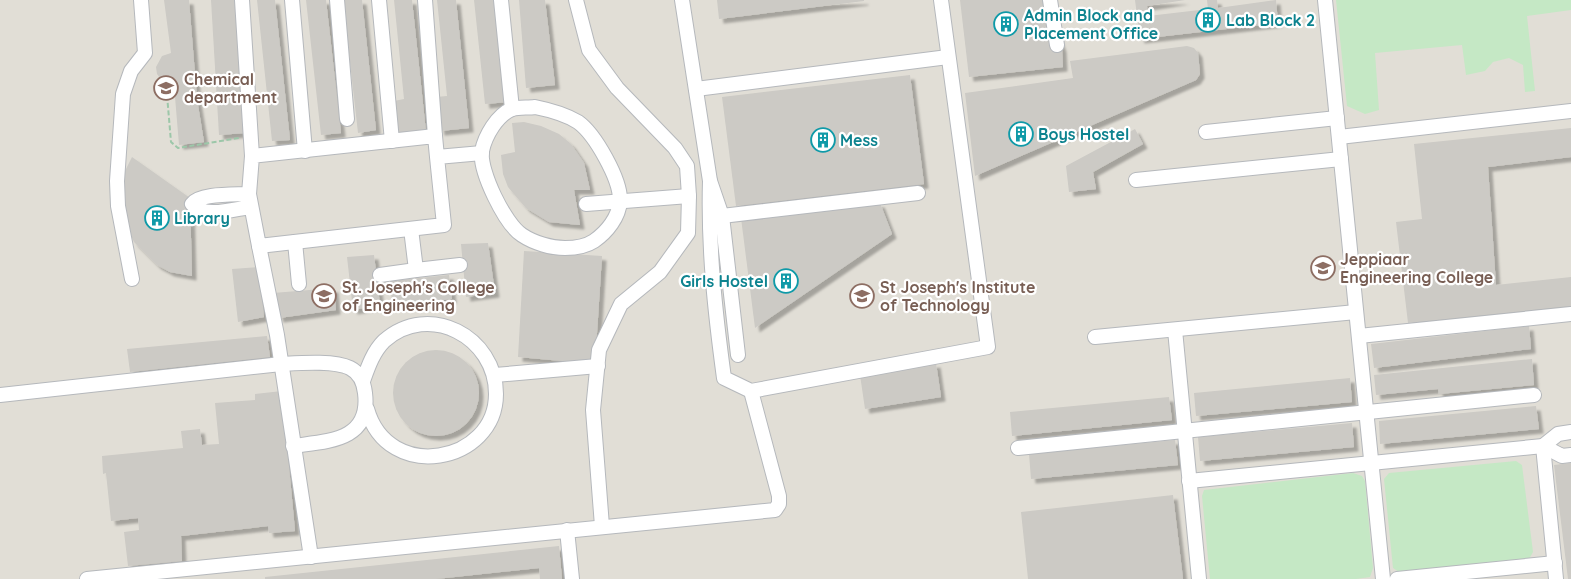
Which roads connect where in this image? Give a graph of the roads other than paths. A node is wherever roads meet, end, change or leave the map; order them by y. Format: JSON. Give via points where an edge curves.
{"nodes":[{"id":1,"x":141,"y":0,"type":"edge"},
{"id":2,"x":242,"y":0,"type":"edge"},
{"id":3,"x":292,"y":0,"type":"edge"},
{"id":4,"x":337,"y":0,"type":"edge"},
{"id":5,"x":379,"y":0,"type":"edge"},
{"id":6,"x":425,"y":0,"type":"edge"},
{"id":7,"x":500,"y":0,"type":"edge"},
{"id":8,"x":576,"y":0,"type":"edge"},
{"id":9,"x":682,"y":0,"type":"edge"},
{"id":10,"x":941,"y":0,"type":"edge"},
{"id":11,"x":1050,"y":0,"type":"edge"},
{"id":12,"x":1325,"y":0,"type":"edge"},
{"id":13,"x":1057,"y":45,"type":"dead end"},
{"id":14,"x":948,"y":56,"type":"junction"},
{"id":15,"x":696,"y":89,"type":"junction"},
{"id":16,"x":512,"y":109,"type":"junction"},
{"id":17,"x":1571,"y":111,"type":"edge"},
{"id":18,"x":1337,"y":118,"type":"junction"},
{"id":19,"x":347,"y":119,"type":"dead end"},
{"id":20,"x":1206,"y":132,"type":"dead end"},
{"id":21,"x":435,"y":136,"type":"junction"},
{"id":22,"x":1339,"y":137,"type":"junction"},
{"id":23,"x":392,"y":141,"type":"junction"},
{"id":24,"x":252,"y":151,"type":"junction"},
{"id":25,"x":305,"y":151,"type":"junction"},
{"id":26,"x":482,"y":153,"type":"junction"},
{"id":27,"x":437,"y":156,"type":"junction"},
{"id":28,"x":1341,"y":159,"type":"junction"},
{"id":29,"x":1136,"y":180,"type":"dead end"},
{"id":30,"x":710,"y":181,"type":"junction"},
{"id":31,"x":918,"y":193,"type":"dead end"},
{"id":32,"x":690,"y":196,"type":"junction"},
{"id":33,"x":620,"y":200,"type":"junction"},
{"id":34,"x":586,"y":204,"type":"dead end"},
{"id":35,"x":722,"y":216,"type":"junction"},
{"id":36,"x":411,"y":229,"type":"junction"},
{"id":37,"x":294,"y":242,"type":"junction"},
{"id":38,"x":259,"y":246,"type":"junction"},
{"id":39,"x":460,"y":265,"type":"dead end"},
{"id":40,"x":416,"y":270,"type":"junction"},
{"id":41,"x":380,"y":275,"type":"dead end"},
{"id":42,"x":132,"y":280,"type":"dead end"},
{"id":43,"x":299,"y":284,"type":"dead end"},
{"id":44,"x":1356,"y":312,"type":"junction"},
{"id":45,"x":1571,"y":314,"type":"edge"},
{"id":46,"x":1175,"y":330,"type":"junction"},
{"id":47,"x":1359,"y":336,"type":"junction"},
{"id":48,"x":1094,"y":337,"type":"dead end"},
{"id":49,"x":738,"y":355,"type":"dead end"},
{"id":50,"x":281,"y":364,"type":"junction"},
{"id":51,"x":598,"y":366,"type":"junction"},
{"id":52,"x":495,"y":375,"type":"junction"},
{"id":53,"x":363,"y":381,"type":"junction"},
{"id":54,"x":751,"y":392,"type":"junction"},
{"id":55,"x":0,"y":395,"type":"edge"},
{"id":56,"x":1534,"y":396,"type":"dead end"},
{"id":57,"x":367,"y":409,"type":"junction"},
{"id":58,"x":1366,"y":413,"type":"junction"},
{"id":59,"x":1184,"y":431,"type":"junction"},
{"id":60,"x":1571,"y":432,"type":"edge"},
{"id":61,"x":293,"y":446,"type":"junction"},
{"id":62,"x":1543,"y":446,"type":"junction"},
{"id":63,"x":1018,"y":448,"type":"dead end"},
{"id":64,"x":1571,"y":455,"type":"edge"},
{"id":65,"x":1371,"y":463,"type":"junction"},
{"id":66,"x":1189,"y":481,"type":"junction"},
{"id":67,"x":602,"y":526,"type":"junction"},
{"id":68,"x":567,"y":530,"type":"junction"},
{"id":69,"x":311,"y":557,"type":"junction"},
{"id":70,"x":1555,"y":563,"type":"junction"},
{"id":71,"x":87,"y":579,"type":"edge"},
{"id":72,"x":572,"y":579,"type":"edge"},
{"id":73,"x":1199,"y":579,"type":"edge"},
{"id":74,"x":1383,"y":579,"type":"edge"},
{"id":75,"x":1397,"y":579,"type":"edge"},
{"id":76,"x":1556,"y":579,"type":"edge"}],
"edges":[{"from":1,"to":42,"type":"lane","via":[[145,53],[131,71],[123,94],[117,181],[118,206]]},
{"from":2,"to":24,"type":"lane"},
{"from":3,"to":25,"type":"lane"},
{"from":4,"to":19,"type":"lane"},
{"from":5,"to":23,"type":"lane"},
{"from":6,"to":21,"type":"lane"},
{"from":7,"to":16,"type":"lane"},
{"from":8,"to":32,"type":"lane","via":[[589,50],[617,88],[676,148],[687,166]]},
{"from":9,"to":15,"type":"lane"},
{"from":10,"to":14,"type":"lane"},
{"from":11,"to":13,"type":"lane"},
{"from":12,"to":18,"type":"lane"},
{"from":14,"to":15,"type":"lane"},
{"from":14,"to":54,"type":"lane","via":[[988,347]]},
{"from":15,"to":30,"type":"lane"},
{"from":16,"to":26,"type":"lane","via":[[490,130]]},
{"from":16,"to":33,"type":"lane","via":[[535,107],[557,112],[578,122],[591,134],[610,167]]},
{"from":17,"to":22,"type":"lane"},
{"from":18,"to":20,"type":"lane"},
{"from":18,"to":22,"type":"lane"},
{"from":21,"to":23,"type":"lane"},
{"from":21,"to":27,"type":"lane"},
{"from":22,"to":28,"type":"lane"},
{"from":23,"to":25,"type":"lane"},
{"from":24,"to":25,"type":"lane"},
{"from":24,"to":38,"type":"lane","via":[[249,200]]},
{"from":26,"to":27,"type":"lane"},
{"from":26,"to":33,"type":"lane","via":[[495,200],[506,219],[521,235],[536,243],[557,248],[579,248],[593,242],[609,229]]},
{"from":27,"to":36,"type":"lane","via":[[444,224]]},
{"from":28,"to":29,"type":"lane"},
{"from":28,"to":44,"type":"lane"},
{"from":30,"to":35,"type":"lane"},
{"from":30,"to":54,"type":"lane","via":[[708,221],[712,286],[724,378]]},
{"from":31,"to":35,"type":"lane"},
{"from":32,"to":33,"type":"lane"},
{"from":32,"to":51,"type":"lane","via":[[688,233],[660,272],[621,304],[599,350]]},
{"from":33,"to":34,"type":"lane"},
{"from":35,"to":49,"type":"lane"},
{"from":36,"to":37,"type":"lane"},
{"from":36,"to":40,"type":"lane"},
{"from":37,"to":38,"type":"lane"},
{"from":37,"to":43,"type":"lane"},
{"from":38,"to":50,"type":"lane"},
{"from":39,"to":40,"type":"lane"},
{"from":40,"to":41,"type":"lane"},
{"from":44,"to":46,"type":"lane"},
{"from":44,"to":47,"type":"lane"},
{"from":45,"to":47,"type":"lane"},
{"from":46,"to":48,"type":"lane"},
{"from":46,"to":59,"type":"lane"},
{"from":47,"to":58,"type":"lane"},
{"from":50,"to":53,"type":"lane","via":[[313,363],[350,368]]},
{"from":50,"to":55,"type":"lane"},
{"from":50,"to":61,"type":"lane"},
{"from":51,"to":52,"type":"lane"},
{"from":51,"to":67,"type":"lane","via":[[593,410]]},
{"from":52,"to":53,"type":"lane","via":[[485,354],[470,338],[449,327],[426,324],[404,329],[384,341],[370,360]]},
{"from":52,"to":57,"type":"lane","via":[[496,396],[487,423],[464,448],[444,456],[422,457],[402,452],[384,440],[371,424]]},
{"from":53,"to":57,"type":"lane"},
{"from":54,"to":67,"type":"lane","via":[[779,496],[775,510]]},
{"from":56,"to":58,"type":"lane"},
{"from":57,"to":61,"type":"lane","via":[[360,425],[346,435]]},
{"from":58,"to":59,"type":"lane"},
{"from":58,"to":65,"type":"lane"},
{"from":59,"to":63,"type":"lane"},
{"from":59,"to":66,"type":"lane"},
{"from":60,"to":62,"type":"lane","via":[[1558,434]]},
{"from":61,"to":69,"type":"lane"},
{"from":62,"to":64,"type":"lane","via":[[1562,456]]},
{"from":62,"to":65,"type":"lane"},
{"from":62,"to":70,"type":"lane"},
{"from":65,"to":66,"type":"lane"},
{"from":65,"to":74,"type":"lane"},
{"from":66,"to":73,"type":"lane"},
{"from":67,"to":68,"type":"lane"},
{"from":68,"to":69,"type":"lane"},
{"from":68,"to":72,"type":"lane"},
{"from":69,"to":71,"type":"lane"},
{"from":70,"to":75,"type":"lane"},
{"from":70,"to":76,"type":"lane"}]}
